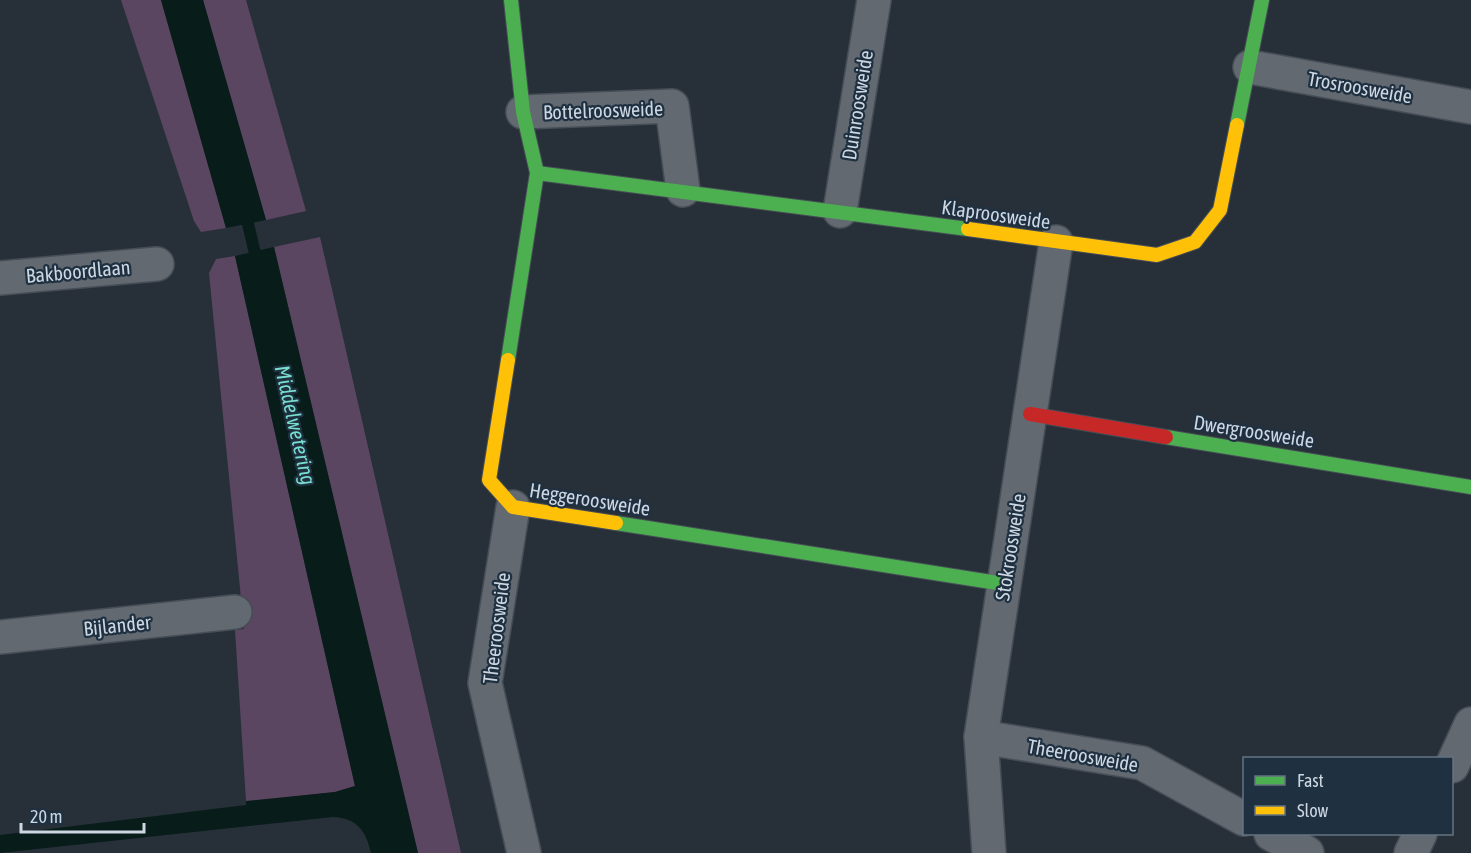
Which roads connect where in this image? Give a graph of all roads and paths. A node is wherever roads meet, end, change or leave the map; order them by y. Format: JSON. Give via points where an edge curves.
{"nodes":[{"id":1,"x":511,"y":0,"type":"edge"},
{"id":2,"x":874,"y":0,"type":"edge"},
{"id":3,"x":1262,"y":0,"type":"edge"},
{"id":4,"x":1250,"y":67,"type":"junction"},
{"id":5,"x":1471,"y":107,"type":"edge"},
{"id":6,"x":523,"y":112,"type":"junction"},
{"id":7,"x":537,"y":173,"type":"junction"},
{"id":8,"x":683,"y":190,"type":"junction"},
{"id":9,"x":840,"y":211,"type":"junction"},
{"id":10,"x":1056,"y":242,"type":"junction"},
{"id":11,"x":157,"y":264,"type":"dead end"},
{"id":12,"x":0,"y":278,"type":"edge"},
{"id":13,"x":1030,"y":414,"type":"junction"},
{"id":14,"x":1471,"y":487,"type":"edge"},
{"id":15,"x":513,"y":507,"type":"junction"},
{"id":16,"x":1004,"y":584,"type":"junction"},
{"id":17,"x":235,"y":612,"type":"dead end"},
{"id":18,"x":0,"y":638,"type":"edge"},
{"id":19,"x":1471,"y":724,"type":"edge"},
{"id":20,"x":981,"y":737,"type":"junction"},
{"id":21,"x":1453,"y":764,"type":"edge"},
{"id":22,"x":1243,"y":818,"type":"edge"},
{"id":23,"x":1273,"y":835,"type":"edge"},
{"id":24,"x":1420,"y":835,"type":"edge"},
{"id":25,"x":524,"y":853,"type":"edge"},
{"id":26,"x":989,"y":853,"type":"edge"},
{"id":27,"x":1307,"y":853,"type":"edge"},
{"id":28,"x":1411,"y":853,"type":"edge"}],
"edges":[{"from":1,"to":6,"type":"street","name":"Bottelroosweide"},
{"from":2,"to":9,"type":"street","name":"Duinroosweide"},
{"from":3,"to":4,"type":"street","name":"Klaproosweide"},
{"from":4,"to":5,"type":"street","name":"Trosroosweide"},
{"from":4,"to":10,"type":"street","name":"Klaproosweide","via":[[1220,210],[1195,242],[1157,255]]},
{"from":6,"to":7,"type":"street","name":"Bottelroosweide"},
{"from":6,"to":8,"type":"street","name":"Bottelroosweide","via":[[672,106]]},
{"from":7,"to":8,"type":"street","name":"Klaproosweide"},
{"from":7,"to":15,"type":"street","name":"Heggeroosweide","via":[[489,480]]},
{"from":8,"to":9,"type":"street","name":"Klaproosweide"},
{"from":9,"to":10,"type":"street","name":"Klaproosweide"},
{"from":10,"to":13,"type":"street","name":"Stokroosweide"},
{"from":11,"to":12,"type":"street","name":"Bakboordlaan"},
{"from":13,"to":14,"type":"street","name":"Dwergroosweide"},
{"from":13,"to":16,"type":"street","name":"Stokroosweide"},
{"from":15,"to":16,"type":"street","name":"Heggeroosweide"},
{"from":15,"to":25,"type":"street","name":"Theeroosweide","via":[[485,683]]},
{"from":16,"to":20,"type":"street","name":"Stokroosweide"},
{"from":17,"to":18,"type":"street","name":"Bijlander"},
{"from":19,"to":21,"type":"street"},
{"from":20,"to":22,"type":"street","name":"Theeroosweide","via":[[1142,763]]},
{"from":20,"to":26,"type":"street","name":"Stokroosweide"},
{"from":23,"to":27,"type":"street"},
{"from":24,"to":28,"type":"street"}]}
